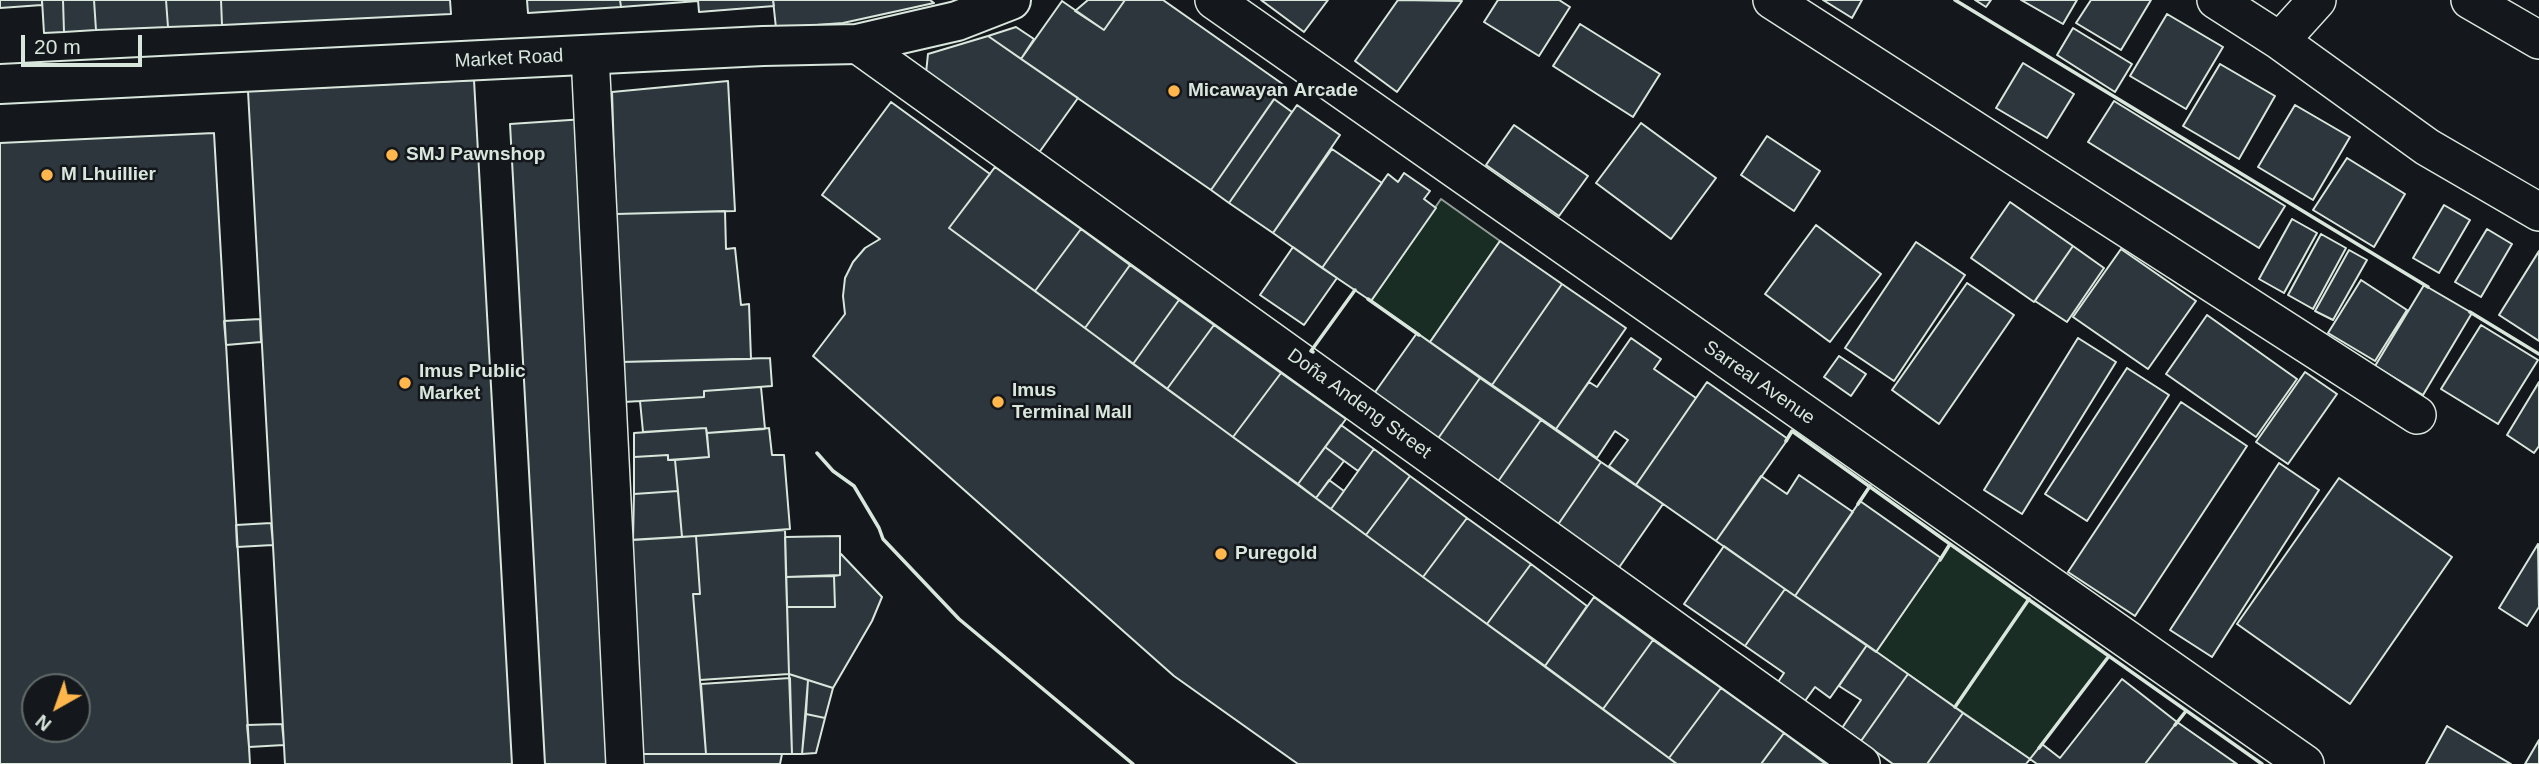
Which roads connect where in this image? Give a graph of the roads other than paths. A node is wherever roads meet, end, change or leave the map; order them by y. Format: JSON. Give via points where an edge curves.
{"nodes":[{"id":1,"x":1011,"y":0,"type":"edge"},
{"id":2,"x":1213,"y":0,"type":"edge"},
{"id":3,"x":1772,"y":0,"type":"edge"},
{"id":4,"x":2216,"y":0,"type":"edge"},
{"id":5,"x":2317,"y":0,"type":"edge"},
{"id":6,"x":2470,"y":0,"type":"edge"},
{"id":7,"x":2539,"y":40,"type":"edge"},
{"id":8,"x":2280,"y":41,"type":"junction"},
{"id":9,"x":857,"y":44,"type":"junction"},
{"id":10,"x":590,"y":55,"type":"junction"},
{"id":11,"x":0,"y":84,"type":"edge"},
{"id":12,"x":2539,"y":212,"type":"edge"},
{"id":13,"x":2417,"y":415,"type":"dead end"},
{"id":14,"x":625,"y":764,"type":"edge"},
{"id":15,"x":1861,"y":764,"type":"edge"},
{"id":16,"x":2305,"y":764,"type":"edge"}],
"edges":[{"from":1,"to":9,"type":"street","name":"Market Road","via":[[957,21]]},
{"from":2,"to":16,"type":"street","name":"Sarreal Avenue"},
{"from":3,"to":13,"type":"street"},
{"from":4,"to":8,"type":"street"},
{"from":5,"to":8,"type":"street"},
{"from":6,"to":7,"type":"street"},
{"from":8,"to":12,"type":"street","via":[[2427,147]]},
{"from":9,"to":10,"type":"street","name":"Market Road"},
{"from":9,"to":15,"type":"street","name":"Doña Andeng Street"},
{"from":10,"to":11,"type":"street","name":"Market Road"},
{"from":10,"to":14,"type":"street"}]}
